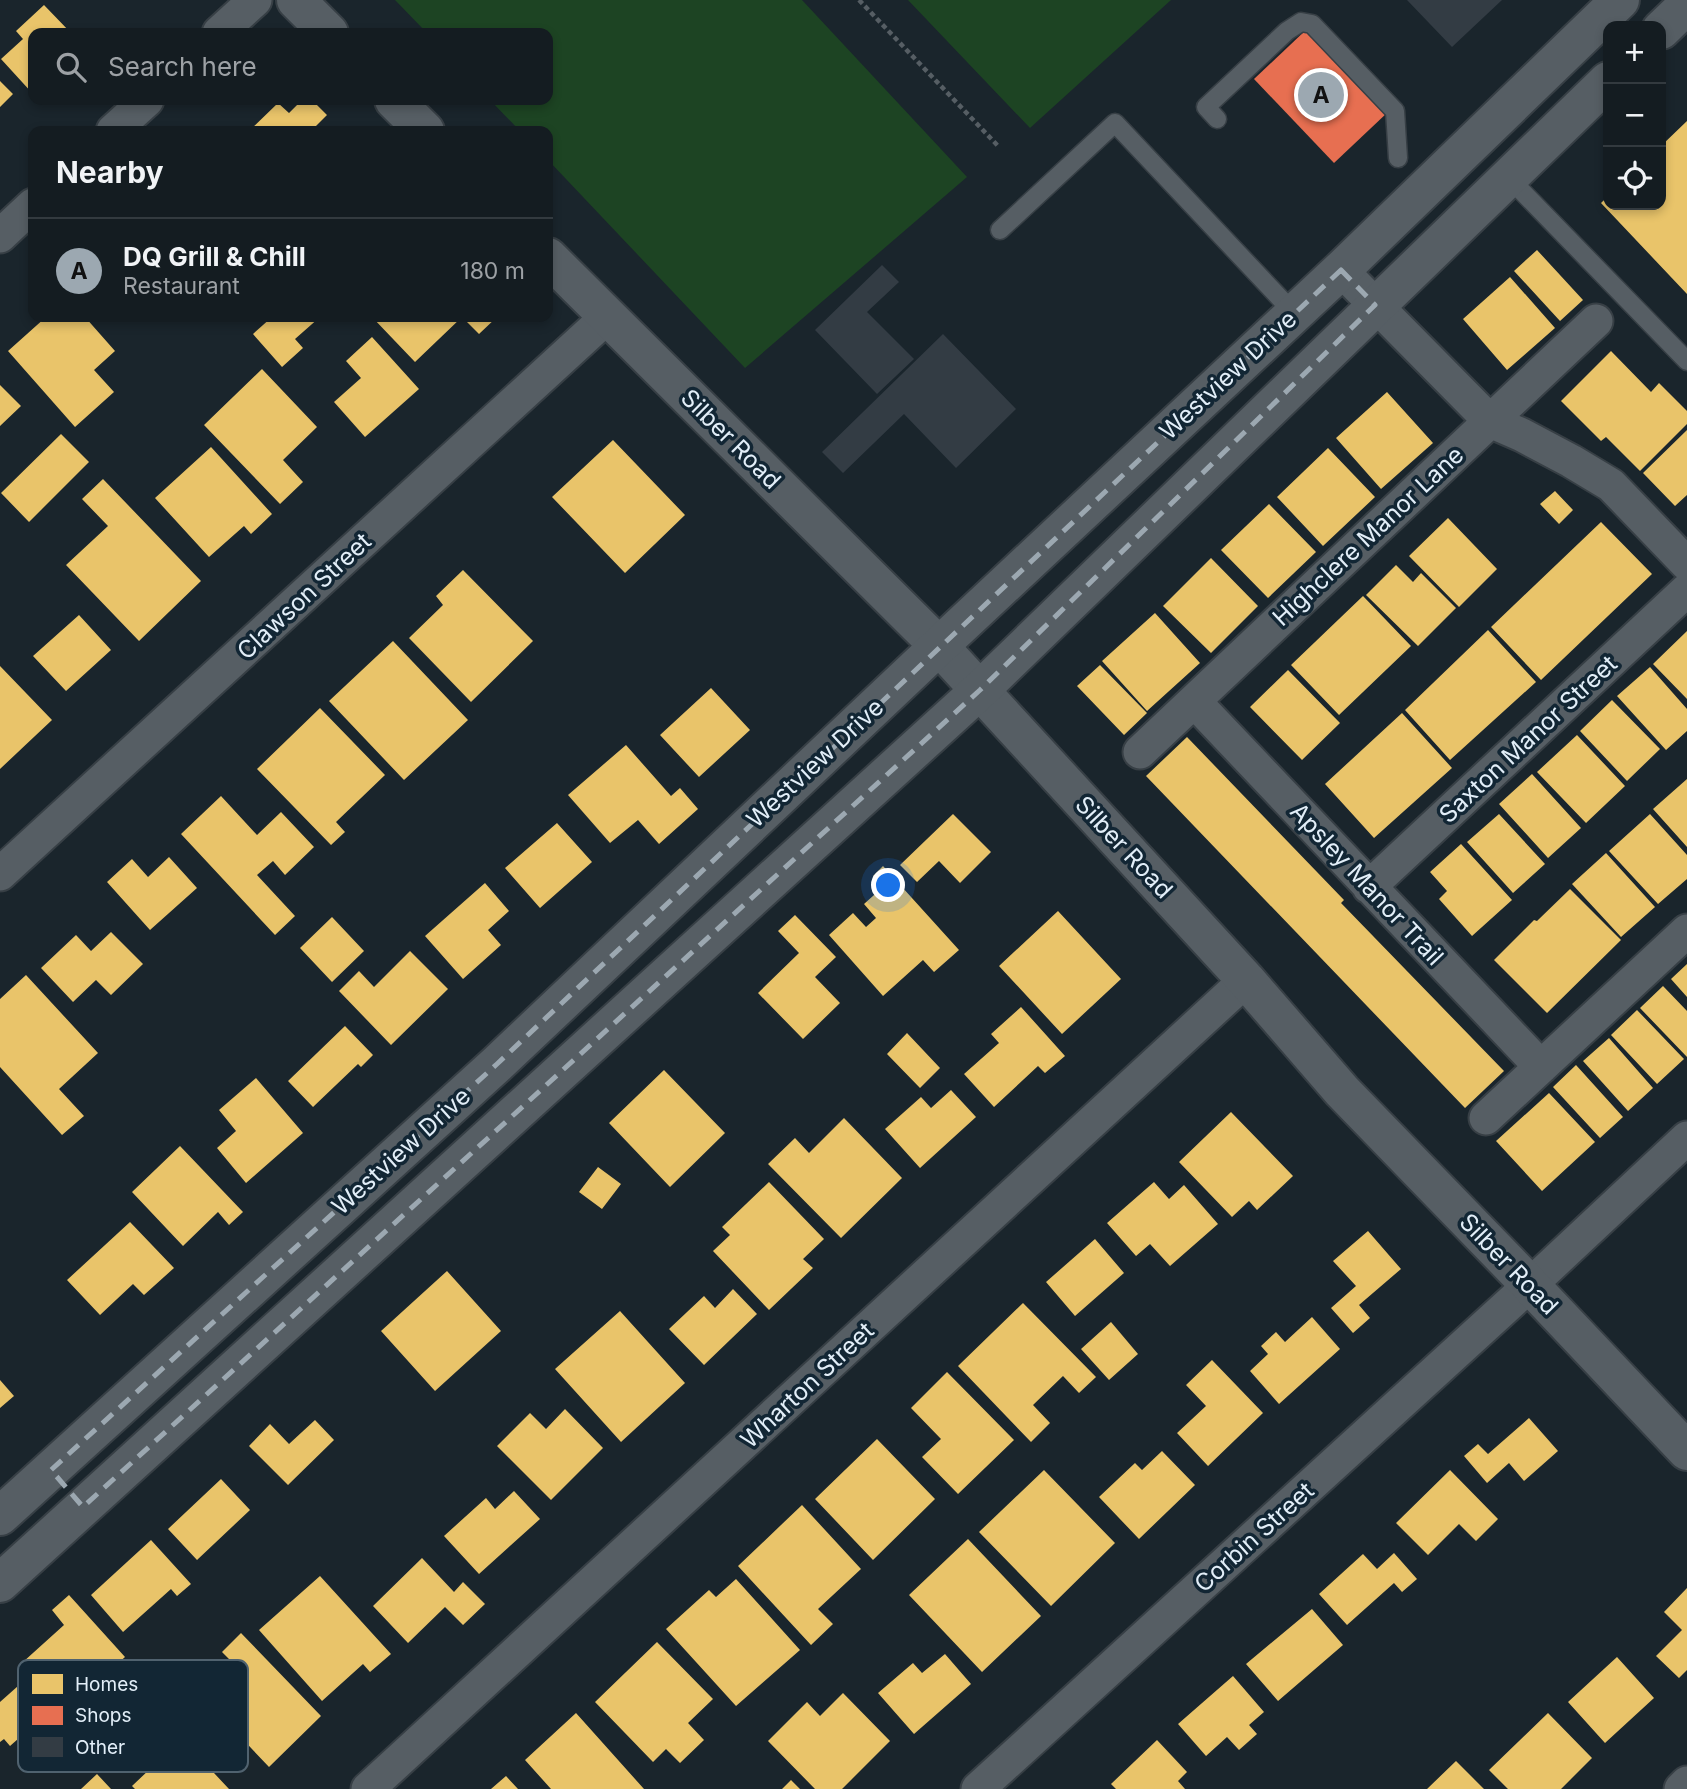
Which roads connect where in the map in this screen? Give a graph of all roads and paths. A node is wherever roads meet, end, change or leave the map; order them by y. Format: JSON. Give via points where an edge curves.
{"nodes":[{"id":1,"x":255,"y":0,"type":"edge"},
{"id":2,"x":296,"y":0,"type":"edge"},
{"id":3,"x":859,"y":0,"type":"edge"},
{"id":4,"x":1620,"y":0,"type":"edge"},
{"id":5,"x":1687,"y":5,"type":"edge"},
{"id":6,"x":1666,"y":25,"type":"edge"},
{"id":7,"x":224,"y":28,"type":"edge"},
{"id":8,"x":324,"y":28,"type":"edge"},
{"id":9,"x":1605,"y":84,"type":"edge"},
{"id":10,"x":142,"y":105,"type":"edge"},
{"id":11,"x":399,"y":105,"type":"edge"},
{"id":12,"x":1217,"y":119,"type":"dead end"},
{"id":13,"x":118,"y":126,"type":"edge"},
{"id":14,"x":420,"y":126,"type":"edge"},
{"id":15,"x":999,"y":147,"type":"dead end"},
{"id":16,"x":1398,"y":158,"type":"dead end"},
{"id":17,"x":1508,"y":177,"type":"junction"},
{"id":18,"x":28,"y":210,"type":"edge"},
{"id":19,"x":1000,"y":230,"type":"dead end"},
{"id":20,"x":0,"y":236,"type":"edge"},
{"id":21,"x":553,"y":262,"type":"edge"},
{"id":22,"x":1340,"y":270,"type":"junction"},
{"id":23,"x":1375,"y":305,"type":"junction"},
{"id":24,"x":1294,"y":313,"type":"junction"},
{"id":25,"x":607,"y":317,"type":"junction"},
{"id":26,"x":1596,"y":321,"type":"dead end"},
{"id":27,"x":1687,"y":361,"type":"edge"},
{"id":28,"x":1490,"y":421,"type":"junction"},
{"id":29,"x":1687,"y":564,"type":"edge"},
{"id":30,"x":1687,"y":590,"type":"edge"},
{"id":31,"x":939,"y":646,"type":"junction"},
{"id":32,"x":979,"y":690,"type":"junction"},
{"id":33,"x":1194,"y":701,"type":"junction"},
{"id":34,"x":1140,"y":752,"type":"dead end"},
{"id":35,"x":0,"y":874,"type":"edge"},
{"id":36,"x":1369,"y":887,"type":"junction"},
{"id":37,"x":1687,"y":931,"type":"edge"},
{"id":38,"x":1246,"y":980,"type":"junction"},
{"id":39,"x":497,"y":1064,"type":"junction"},
{"id":40,"x":1541,"y":1067,"type":"junction"},
{"id":41,"x":528,"y":1101,"type":"junction"},
{"id":42,"x":1486,"y":1118,"type":"dead end"},
{"id":43,"x":1687,"y":1138,"type":"edge"},
{"id":44,"x":1530,"y":1284,"type":"junction"},
{"id":45,"x":1687,"y":1451,"type":"edge"},
{"id":46,"x":51,"y":1470,"type":"junction"},
{"id":47,"x":83,"y":1507,"type":"junction"},
{"id":48,"x":0,"y":1516,"type":"edge"},
{"id":49,"x":0,"y":1583,"type":"edge"},
{"id":50,"x":1687,"y":1783,"type":"edge"},
{"id":51,"x":368,"y":1789,"type":"edge"},
{"id":52,"x":978,"y":1789,"type":"edge"},
{"id":53,"x":1681,"y":1789,"type":"edge"}],
"edges":[{"from":1,"to":7,"type":"street"},
{"from":2,"to":8,"type":"main road"},
{"from":3,"to":15,"type":"path"},
{"from":4,"to":22,"type":"main road","name":"Westview Drive"},
{"from":5,"to":6,"type":"main road"},
{"from":9,"to":17,"type":"main road","name":"Westview Drive"},
{"from":10,"to":13,"type":"street"},
{"from":11,"to":14,"type":"main road"},
{"from":12,"to":16,"type":"lane","via":[[1206,107],[1287,31],[1301,22],[1312,24],[1395,111]]},
{"from":17,"to":23,"type":"main road","name":"Westview Drive"},
{"from":17,"to":27,"type":"lane"},
{"from":18,"to":20,"type":"street"},
{"from":19,"to":24,"type":"lane","via":[[1115,123]]},
{"from":21,"to":25,"type":"main road","name":"Silber Road"},
{"from":22,"to":23,"type":"street"},
{"from":22,"to":24,"type":"main road","name":"Westview Drive"},
{"from":23,"to":28,"type":"street"},
{"from":23,"to":32,"type":"main road","name":"Westview Drive"},
{"from":24,"to":31,"type":"main road","name":"Westview Drive"},
{"from":25,"to":31,"type":"main road","name":"Silber Road"},
{"from":25,"to":35,"type":"street","name":"Clawson Street"},
{"from":26,"to":28,"type":"street","name":"Highclere Manor Lane"},
{"from":28,"to":29,"type":"street","via":[[1611,485]]},
{"from":28,"to":33,"type":"street","name":"Highclere Manor Lane"},
{"from":30,"to":36,"type":"street","name":"Saxton Manor Street"},
{"from":31,"to":32,"type":"main road","name":"Silber Road"},
{"from":31,"to":39,"type":"main road","name":"Westview Drive"},
{"from":32,"to":38,"type":"main road","name":"Silber Road"},
{"from":32,"to":41,"type":"main road","name":"Westview Drive"},
{"from":33,"to":34,"type":"street","name":"Highclere Manor Lane"},
{"from":33,"to":36,"type":"street","name":"Apsley Manor Trail"},
{"from":36,"to":40,"type":"street","name":"Apsley Manor Trail"},
{"from":37,"to":40,"type":"street"},
{"from":38,"to":44,"type":"main road","name":"Silber Road","via":[[1342,1091]]},
{"from":38,"to":51,"type":"street","name":"Wharton Street"},
{"from":39,"to":41,"type":"main road"},
{"from":39,"to":46,"type":"main road","name":"Westview Drive"},
{"from":40,"to":42,"type":"street"},
{"from":41,"to":47,"type":"main road","name":"Westview Drive"},
{"from":43,"to":44,"type":"street","name":"Corbin Street"},
{"from":44,"to":45,"type":"main road","name":"Silber Road"},
{"from":44,"to":52,"type":"street","name":"Corbin Street"},
{"from":46,"to":47,"type":"main road"},
{"from":46,"to":48,"type":"main road","name":"Westview Drive"},
{"from":47,"to":49,"type":"main road","name":"Westview Drive"},
{"from":50,"to":53,"type":"street"}]}
